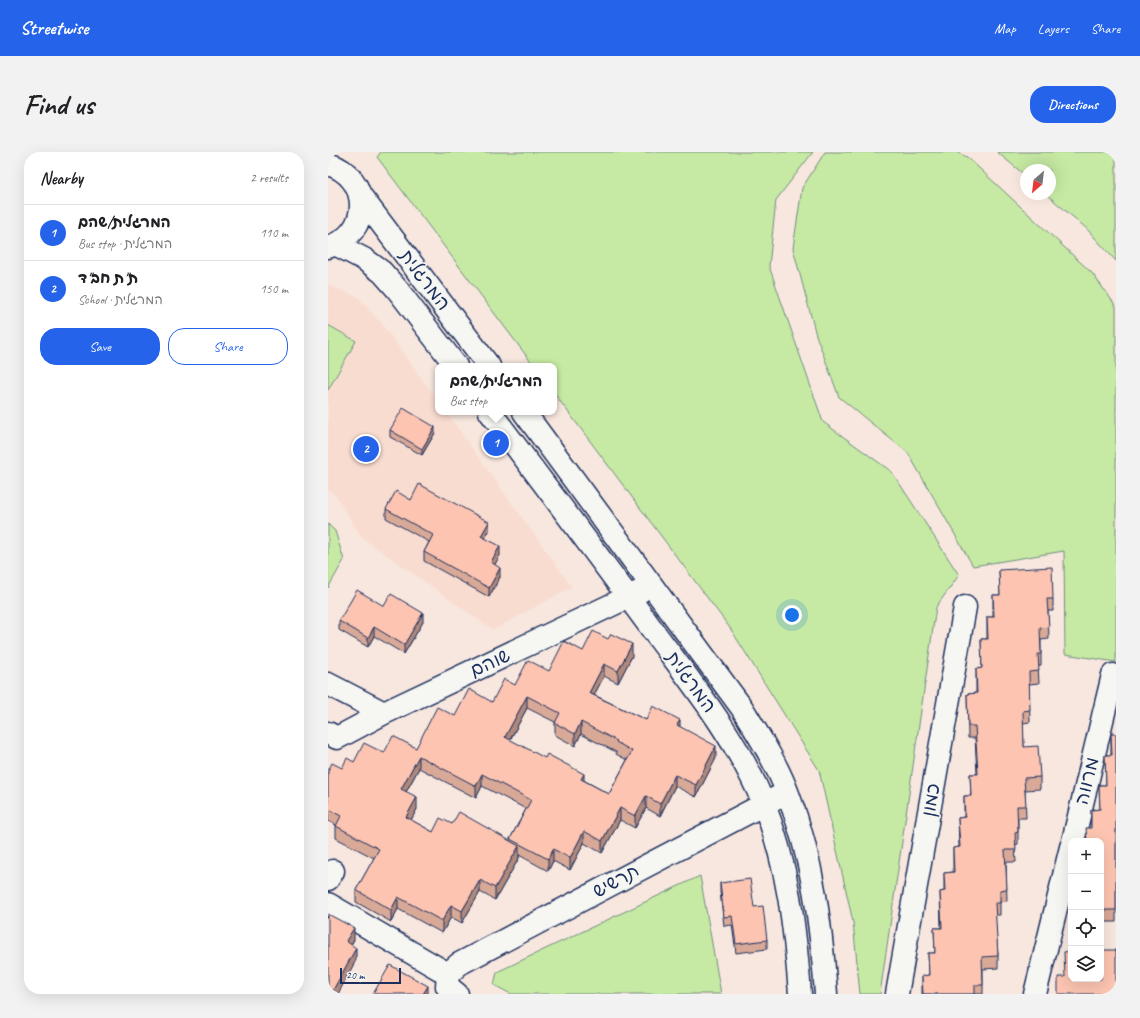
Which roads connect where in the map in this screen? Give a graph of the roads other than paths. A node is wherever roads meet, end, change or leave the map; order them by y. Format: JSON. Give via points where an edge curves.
{"nodes":[{"id":1,"x":331,"y":164,"type":"edge"},
{"id":2,"x":360,"y":195,"type":"junction"},
{"id":3,"x":332,"y":246,"type":"edge"},
{"id":4,"x":454,"y":363,"type":"edge"},
{"id":5,"x":487,"y":363,"type":"edge"},
{"id":6,"x":492,"y":415,"type":"edge"},
{"id":7,"x":526,"y":415,"type":"edge"},
{"id":8,"x":653,"y":586,"type":"junction"},
{"id":9,"x":629,"y":598,"type":"junction"},
{"id":10,"x":965,"y":607,"type":"dead end"},
{"id":11,"x":1113,"y":675,"type":"dead end"},
{"id":12,"x":328,"y":684,"type":"edge"},
{"id":13,"x":384,"y":713,"type":"junction"},
{"id":14,"x":328,"y":733,"type":"edge"},
{"id":15,"x":788,"y":793,"type":"junction"},
{"id":16,"x":763,"y":803,"type":"junction"},
{"id":17,"x":1073,"y":838,"type":"edge"},
{"id":18,"x":1068,"y":859,"type":"edge"},
{"id":19,"x":328,"y":904,"type":"edge"},
{"id":20,"x":448,"y":974,"type":"junction"},
{"id":21,"x":457,"y":994,"type":"edge"},
{"id":22,"x":800,"y":994,"type":"edge"},
{"id":23,"x":826,"y":994,"type":"edge"},
{"id":24,"x":897,"y":994,"type":"edge"},
{"id":25,"x":1035,"y":994,"type":"edge"}],
"edges":[{"from":1,"to":2,"type":"street","name":"המרגלית","via":[[347,174],[355,183]]},
{"from":2,"to":3,"type":"street","via":[[362,207],[354,229],[347,238]]},
{"from":2,"to":5,"type":"street","name":"המרגלית"},
{"from":3,"to":4,"type":"street","name":"המרגלית","via":[[364,259],[382,272]]},
{"from":6,"to":9,"type":"street","name":"המרגלית"},
{"from":7,"to":8,"type":"street","name":"המרגלית"},
{"from":8,"to":9,"type":"street","name":"שוהם"},
{"from":8,"to":15,"type":"street","name":"המרגלית","via":[[742,708],[767,748]]},
{"from":9,"to":13,"type":"street","name":"שוהם"},
{"from":9,"to":16,"type":"street","name":"המרגלית","via":[[720,722],[743,761]]},
{"from":10,"to":24,"type":"street","name":"כמון"},
{"from":11,"to":17,"type":"street","name":"מרווה"},
{"from":12,"to":13,"type":"street"},
{"from":13,"to":14,"type":"street","name":"שוהם","via":[[337,738]]},
{"from":15,"to":16,"type":"street","name":"תרשיש"},
{"from":15,"to":23,"type":"street","name":"המרגלית","via":[[814,884],[821,924]]},
{"from":16,"to":20,"type":"street","name":"תרשיש","via":[[459,964]]},
{"from":16,"to":22,"type":"street","name":"המרגלית","via":[[789,889]]},
{"from":18,"to":25,"type":"street"},
{"from":19,"to":20,"type":"street"},
{"from":20,"to":21,"type":"street","via":[[447,986]]}]}
